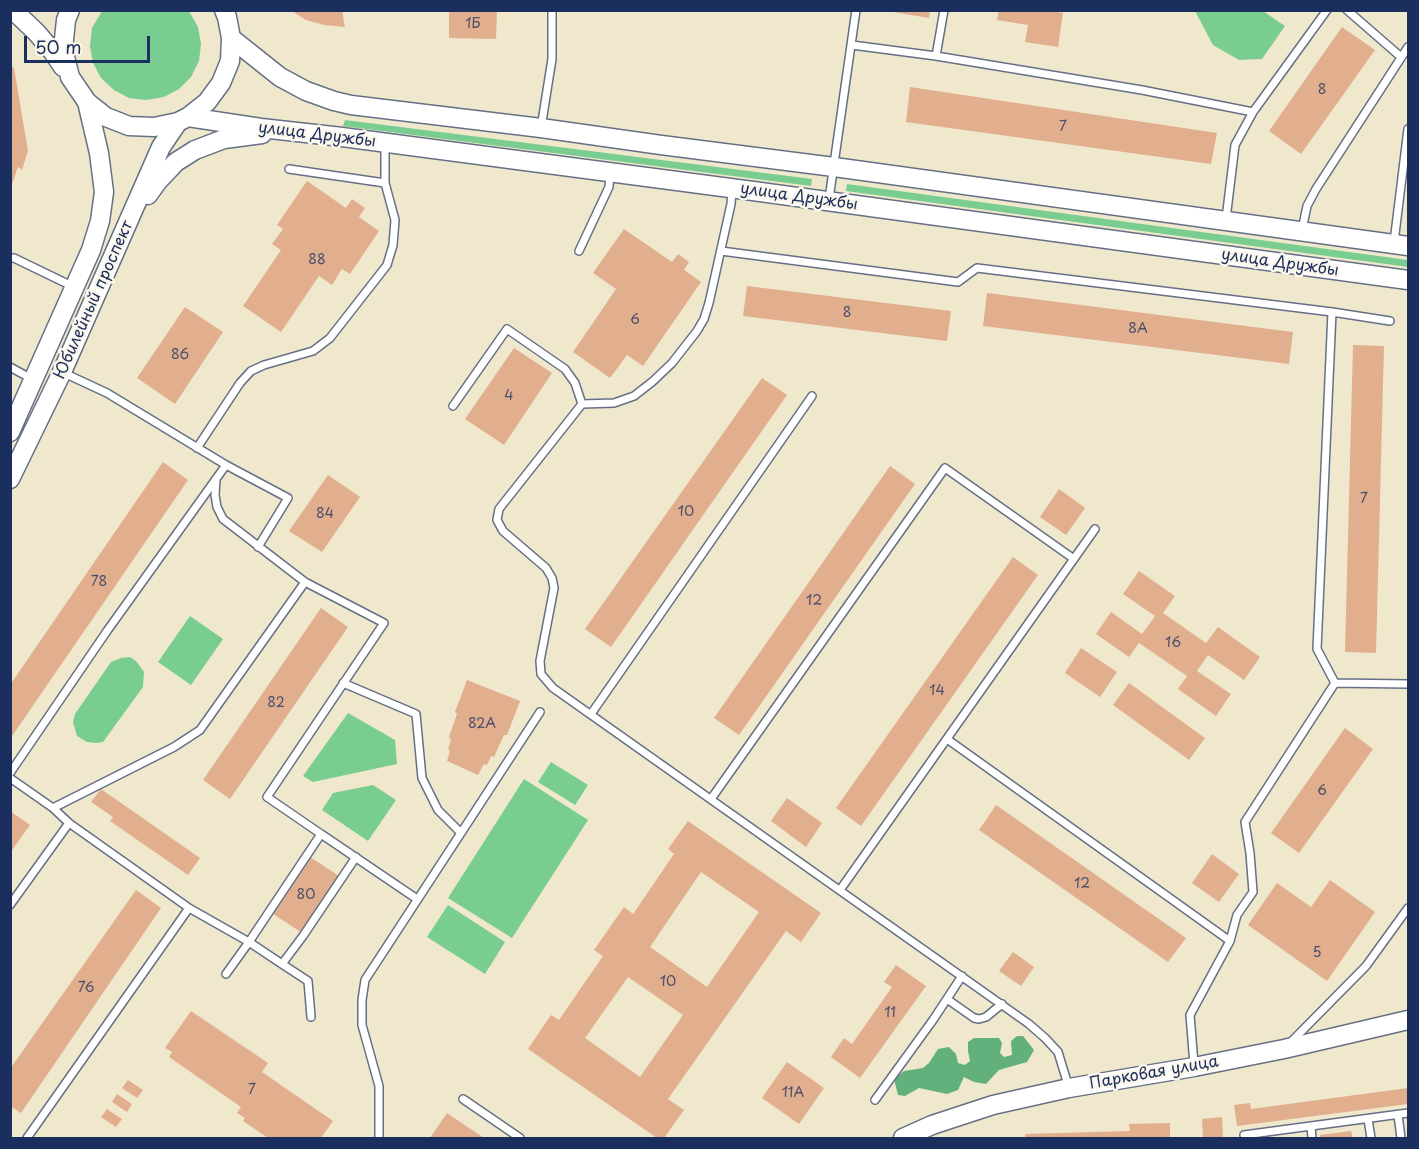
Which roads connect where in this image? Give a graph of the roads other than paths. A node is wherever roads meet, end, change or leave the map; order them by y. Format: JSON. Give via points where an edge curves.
{"nodes":[{"id":1,"x":13,"y":10,"type":"edge"},
{"id":2,"x":70,"y":10,"type":"edge"},
{"id":3,"x":224,"y":10,"type":"edge"},
{"id":4,"x":552,"y":10,"type":"edge"},
{"id":5,"x":856,"y":10,"type":"edge"},
{"id":6,"x":944,"y":10,"type":"edge"},
{"id":7,"x":1327,"y":10,"type":"edge"},
{"id":8,"x":1347,"y":10,"type":"edge"},
{"id":9,"x":231,"y":38,"type":"junction"},
{"id":10,"x":852,"y":45,"type":"junction"},
{"id":11,"x":1408,"y":47,"type":"edge"},
{"id":12,"x":936,"y":56,"type":"junction"},
{"id":13,"x":1401,"y":57,"type":"junction"},
{"id":14,"x":70,"y":77,"type":"junction"},
{"id":15,"x":87,"y":102,"type":"junction"},
{"id":16,"x":1253,"y":112,"type":"junction"},
{"id":17,"x":183,"y":119,"type":"junction"},
{"id":18,"x":540,"y":128,"type":"junction"},
{"id":19,"x":1408,"y":129,"type":"edge"},
{"id":20,"x":284,"y":131,"type":"junction"},
{"id":21,"x":385,"y":143,"type":"junction"},
{"id":22,"x":834,"y":167,"type":"junction"},
{"id":23,"x":289,"y":169,"type":"dead end"},
{"id":24,"x":610,"y":172,"type":"junction"},
{"id":25,"x":385,"y":183,"type":"junction"},
{"id":26,"x":732,"y":189,"type":"junction"},
{"id":27,"x":829,"y":201,"type":"junction"},
{"id":28,"x":1226,"y":220,"type":"junction"},
{"id":29,"x":128,"y":223,"type":"junction"},
{"id":30,"x":1302,"y":230,"type":"junction"},
{"id":31,"x":1401,"y":244,"type":"edge"},
{"id":32,"x":579,"y":251,"type":"dead end"},
{"id":33,"x":721,"y":251,"type":"junction"},
{"id":34,"x":10,"y":258,"type":"edge"},
{"id":35,"x":1408,"y":280,"type":"edge"},
{"id":36,"x":74,"y":287,"type":"junction"},
{"id":37,"x":1332,"y":312,"type":"junction"},
{"id":38,"x":1390,"y":321,"type":"dead end"},
{"id":39,"x":10,"y":367,"type":"edge"},
{"id":40,"x":62,"y":372,"type":"junction"},
{"id":41,"x":34,"y":380,"type":"junction"},
{"id":42,"x":812,"y":396,"type":"dead end"},
{"id":43,"x":582,"y":404,"type":"junction"},
{"id":44,"x":453,"y":406,"type":"dead end"},
{"id":45,"x":10,"y":432,"type":"edge"},
{"id":46,"x":197,"y":448,"type":"junction"},
{"id":47,"x":226,"y":465,"type":"junction"},
{"id":48,"x":10,"y":479,"type":"edge"},
{"id":49,"x":216,"y":479,"type":"junction"},
{"id":50,"x":1095,"y":529,"type":"dead end"},
{"id":51,"x":258,"y":546,"type":"junction"},
{"id":52,"x":1074,"y":559,"type":"junction"},
{"id":53,"x":305,"y":582,"type":"junction"},
{"id":54,"x":343,"y":683,"type":"junction"},
{"id":55,"x":1335,"y":683,"type":"junction"},
{"id":56,"x":1408,"y":684,"type":"edge"},
{"id":57,"x":540,"y":712,"type":"dead end"},
{"id":58,"x":591,"y":714,"type":"junction"},
{"id":59,"x":947,"y":739,"type":"junction"},
{"id":60,"x":10,"y":773,"type":"edge"},
{"id":61,"x":10,"y":778,"type":"edge"},
{"id":62,"x":711,"y":799,"type":"junction"},
{"id":63,"x":53,"y":808,"type":"junction"},
{"id":64,"x":69,"y":823,"type":"junction"},
{"id":65,"x":461,"y":833,"type":"junction"},
{"id":66,"x":321,"y":834,"type":"junction"},
{"id":67,"x":356,"y":857,"type":"junction"},
{"id":68,"x":840,"y":891,"type":"junction"},
{"id":69,"x":417,"y":899,"type":"junction"},
{"id":70,"x":10,"y":905,"type":"edge"},
{"id":71,"x":189,"y":908,"type":"junction"},
{"id":72,"x":1408,"y":908,"type":"edge"},
{"id":73,"x":1230,"y":940,"type":"junction"},
{"id":74,"x":249,"y":942,"type":"junction"},
{"id":75,"x":282,"y":964,"type":"junction"},
{"id":76,"x":226,"y":974,"type":"dead end"},
{"id":77,"x":962,"y":976,"type":"junction"},
{"id":78,"x":947,"y":999,"type":"junction"},
{"id":79,"x":1002,"y":1004,"type":"junction"},
{"id":80,"x":311,"y":1017,"type":"dead end"},
{"id":81,"x":1408,"y":1020,"type":"edge"},
{"id":82,"x":1284,"y":1049,"type":"junction"},
{"id":83,"x":1194,"y":1067,"type":"junction"},
{"id":84,"x":1069,"y":1088,"type":"junction"},
{"id":85,"x":463,"y":1099,"type":"dead end"},
{"id":86,"x":875,"y":1100,"type":"dead end"},
{"id":87,"x":1408,"y":1113,"type":"edge"},
{"id":88,"x":1398,"y":1115,"type":"junction"},
{"id":89,"x":1368,"y":1119,"type":"junction"},
{"id":90,"x":1311,"y":1126,"type":"junction"},
{"id":91,"x":1244,"y":1135,"type":"dead end"},
{"id":92,"x":1266,"y":1135,"type":"edge"},
{"id":93,"x":27,"y":1138,"type":"edge"},
{"id":94,"x":379,"y":1138,"type":"edge"},
{"id":95,"x":520,"y":1138,"type":"edge"},
{"id":96,"x":903,"y":1138,"type":"edge"},
{"id":97,"x":1312,"y":1138,"type":"edge"},
{"id":98,"x":1371,"y":1138,"type":"edge"},
{"id":99,"x":1401,"y":1138,"type":"edge"}],
"edges":[{"from":1,"to":14,"type":"main road","via":[[37,33]]},
{"from":2,"to":14,"type":"main road","via":[[63,49]]},
{"from":3,"to":9,"type":"main road"},
{"from":4,"to":18,"type":"lane","via":[[552,59]]},
{"from":5,"to":10,"type":"lane"},
{"from":6,"to":12,"type":"lane"},
{"from":7,"to":16,"type":"lane"},
{"from":8,"to":13,"type":"lane"},
{"from":9,"to":17,"type":"main road","name":"Юбилейный проспект","via":[[230,61],[221,84],[207,102]]},
{"from":9,"to":18,"type":"main road","name":"улица Дружбы","via":[[280,77],[334,101]]},
{"from":10,"to":12,"type":"lane"},
{"from":10,"to":22,"type":"lane"},
{"from":11,"to":13,"type":"lane"},
{"from":12,"to":16,"type":"lane"},
{"from":13,"to":30,"type":"lane","via":[[1316,189],[1307,206]]},
{"from":14,"to":15,"type":"main road"},
{"from":15,"to":17,"type":"main road","via":[[106,117],[129,126],[154,127]]},
{"from":15,"to":36,"type":"main road","name":"Юбилейный проспект","via":[[104,192],[91,250]]},
{"from":16,"to":28,"type":"lane","via":[[1235,145]]},
{"from":17,"to":20,"type":"main road","name":"улица Дружбы"},
{"from":17,"to":29,"type":"main road","name":"Юбилейный проспект","via":[[161,147]]},
{"from":18,"to":22,"type":"main road","name":"улица Дружбы"},
{"from":19,"to":31,"type":"lane"},
{"from":20,"to":21,"type":"main road","name":"улица Дружбы"},
{"from":20,"to":29,"type":"main road","via":[[224,139],[195,150],[176,162],[158,181]]},
{"from":21,"to":24,"type":"main road","name":"улица Дружбы"},
{"from":21,"to":25,"type":"lane"},
{"from":22,"to":27,"type":"lane"},
{"from":22,"to":28,"type":"main road","name":"улица Дружбы"},
{"from":23,"to":25,"type":"lane"},
{"from":24,"to":26,"type":"main road","name":"улица Дружбы"},
{"from":24,"to":32,"type":"lane","via":[[609,187]]},
{"from":25,"to":46,"type":"lane","via":[[395,219],[387,265],[330,338],[313,351],[251,371]]},
{"from":26,"to":27,"type":"main road","name":"улица Дружбы"},
{"from":26,"to":33,"type":"lane"},
{"from":27,"to":35,"type":"main road","name":"улица Дружбы"},
{"from":28,"to":30,"type":"main road","name":"улица Дружбы"},
{"from":29,"to":40,"type":"main road","name":"Юбилейный проспект"},
{"from":30,"to":31,"type":"main road","name":"улица Дружбы"},
{"from":33,"to":37,"type":"lane","via":[[958,282],[977,268]]},
{"from":33,"to":43,"type":"lane","via":[[704,319],[672,363],[634,396],[614,403]]},
{"from":34,"to":36,"type":"lane"},
{"from":36,"to":41,"type":"main road","name":"Юбилейный проспект"},
{"from":37,"to":38,"type":"lane"},
{"from":37,"to":55,"type":"lane","via":[[1317,650]]},
{"from":39,"to":41,"type":"lane"},
{"from":40,"to":46,"type":"lane","via":[[107,393]]},
{"from":40,"to":48,"type":"main road","name":"Юбилейный проспект"},
{"from":41,"to":45,"type":"main road","name":"Юбилейный проспект"},
{"from":42,"to":58,"type":"lane"},
{"from":43,"to":44,"type":"lane","via":[[565,369],[507,329]]},
{"from":43,"to":58,"type":"lane","via":[[517,484],[496,520],[552,578],[554,588],[540,660],[541,674],[553,688]]},
{"from":46,"to":47,"type":"lane"},
{"from":47,"to":49,"type":"lane"},
{"from":47,"to":51,"type":"lane","via":[[288,498]]},
{"from":49,"to":51,"type":"lane","via":[[217,507],[223,519]]},
{"from":49,"to":60,"type":"lane"},
{"from":50,"to":52,"type":"lane"},
{"from":51,"to":53,"type":"lane"},
{"from":52,"to":59,"type":"lane"},
{"from":52,"to":62,"type":"lane","via":[[945,468]]},
{"from":53,"to":54,"type":"lane","via":[[384,623]]},
{"from":53,"to":63,"type":"lane","via":[[200,730]]},
{"from":54,"to":65,"type":"lane","via":[[416,714],[422,778],[438,810]]},
{"from":54,"to":66,"type":"lane","via":[[267,797]]},
{"from":55,"to":56,"type":"lane"},
{"from":55,"to":73,"type":"lane","via":[[1245,822],[1253,892],[1237,915]]},
{"from":57,"to":65,"type":"lane"},
{"from":58,"to":62,"type":"lane"},
{"from":59,"to":68,"type":"lane"},
{"from":59,"to":73,"type":"lane"},
{"from":61,"to":63,"type":"lane"},
{"from":62,"to":68,"type":"lane"},
{"from":63,"to":64,"type":"lane"},
{"from":64,"to":70,"type":"lane"},
{"from":64,"to":71,"type":"lane"},
{"from":65,"to":69,"type":"lane"},
{"from":66,"to":67,"type":"lane"},
{"from":66,"to":74,"type":"lane"},
{"from":67,"to":69,"type":"lane"},
{"from":67,"to":75,"type":"lane"},
{"from":68,"to":77,"type":"lane"},
{"from":69,"to":94,"type":"lane","via":[[365,980],[362,1025],[379,1086]]},
{"from":71,"to":74,"type":"lane"},
{"from":71,"to":93,"type":"lane"},
{"from":72,"to":82,"type":"lane","via":[[1366,966]]},
{"from":73,"to":83,"type":"lane","via":[[1190,1015]]},
{"from":74,"to":75,"type":"lane"},
{"from":74,"to":76,"type":"lane"},
{"from":75,"to":80,"type":"lane","via":[[308,981]]},
{"from":77,"to":78,"type":"lane"},
{"from":77,"to":79,"type":"lane"},
{"from":78,"to":79,"type":"lane","via":[[979,1019]]},
{"from":78,"to":86,"type":"lane"},
{"from":79,"to":84,"type":"lane","via":[[1058,1052]]},
{"from":81,"to":82,"type":"main road","name":"Парковая улица"},
{"from":82,"to":83,"type":"main road","name":"Парковая улица"},
{"from":83,"to":84,"type":"main road","name":"Парковая улица"},
{"from":84,"to":96,"type":"main road","name":"Парковая улица","via":[[993,1105]]},
{"from":85,"to":95,"type":"lane"},
{"from":87,"to":88,"type":"lane"},
{"from":88,"to":89,"type":"lane"},
{"from":88,"to":99,"type":"lane"},
{"from":89,"to":90,"type":"lane"},
{"from":89,"to":98,"type":"lane"},
{"from":90,"to":92,"type":"lane"},
{"from":90,"to":97,"type":"lane"},
{"from":91,"to":92,"type":"lane"}]}
